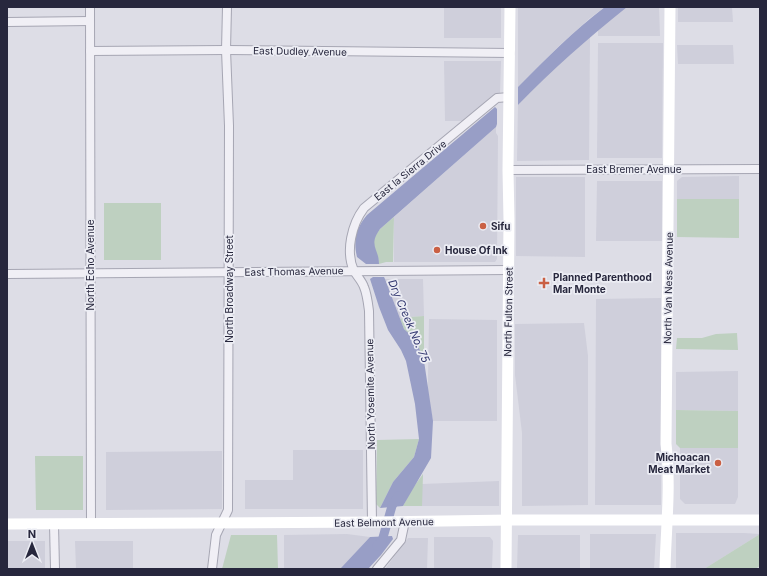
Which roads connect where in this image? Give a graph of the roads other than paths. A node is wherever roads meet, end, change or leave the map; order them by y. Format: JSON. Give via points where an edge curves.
{"nodes":[{"id":1,"x":90,"y":7,"type":"edge"},
{"id":2,"x":227,"y":7,"type":"edge"},
{"id":3,"x":510,"y":7,"type":"edge"},
{"id":4,"x":670,"y":7,"type":"edge"},
{"id":5,"x":90,"y":21,"type":"junction"},
{"id":6,"x":7,"y":22,"type":"edge"},
{"id":7,"x":90,"y":50,"type":"junction"},
{"id":8,"x":226,"y":50,"type":"junction"},
{"id":9,"x":510,"y":53,"type":"junction"},
{"id":10,"x":509,"y":98,"type":"junction"},
{"id":11,"x":670,"y":169,"type":"junction"},
{"id":12,"x":760,"y":169,"type":"edge"},
{"id":13,"x":508,"y":170,"type":"junction"},
{"id":14,"x":354,"y":270,"type":"junction"},
{"id":15,"x":509,"y":270,"type":"junction"},
{"id":16,"x":229,"y":272,"type":"junction"},
{"id":17,"x":90,"y":273,"type":"junction"},
{"id":18,"x":7,"y":274,"type":"edge"},
{"id":19,"x":667,"y":519,"type":"junction"},
{"id":20,"x":506,"y":520,"type":"junction"},
{"id":21,"x":760,"y":520,"type":"edge"},
{"id":22,"x":402,"y":521,"type":"junction"},
{"id":23,"x":374,"y":522,"type":"junction"},
{"id":24,"x":221,"y":523,"type":"junction"},
{"id":25,"x":7,"y":524,"type":"edge"},
{"id":26,"x":54,"y":524,"type":"junction"},
{"id":27,"x":91,"y":524,"type":"junction"},
{"id":28,"x":55,"y":569,"type":"edge"},
{"id":29,"x":212,"y":569,"type":"edge"},
{"id":30,"x":377,"y":569,"type":"edge"},
{"id":31,"x":506,"y":569,"type":"edge"},
{"id":32,"x":666,"y":569,"type":"edge"}],
"edges":[{"from":1,"to":5,"type":"street","name":"North Echo Avenue"},
{"from":2,"to":8,"type":"street","name":"North Broadway Street"},
{"from":3,"to":9,"type":"main road","name":"North Fulton Street"},
{"from":4,"to":11,"type":"main road","name":"North Van Ness Avenue"},
{"from":5,"to":6,"type":"street"},
{"from":5,"to":7,"type":"street","name":"North Echo Avenue"},
{"from":7,"to":8,"type":"street","name":"East Dudley Avenue"},
{"from":7,"to":17,"type":"street","name":"North Echo Avenue"},
{"from":8,"to":9,"type":"street","name":"East Dudley Avenue"},
{"from":8,"to":16,"type":"street","name":"North Broadway Street"},
{"from":9,"to":10,"type":"main road","name":"North Fulton Street"},
{"from":10,"to":13,"type":"main road","name":"North Fulton Street"},
{"from":10,"to":14,"type":"street","name":"East la Sierra Drive","via":[[497,98],[364,208],[356,221],[351,241],[350,251]]},
{"from":11,"to":12,"type":"street","name":"East Bremer Avenue"},
{"from":11,"to":13,"type":"street","name":"East Bremer Avenue"},
{"from":11,"to":19,"type":"main road","name":"North Van Ness Avenue"},
{"from":13,"to":15,"type":"main road","name":"North Fulton Street"},
{"from":14,"to":15,"type":"street","name":"East Thomas Avenue"},
{"from":14,"to":16,"type":"street","name":"East Thomas Avenue"},
{"from":14,"to":23,"type":"street","name":"North Yosemite Avenue","via":[[364,286],[369,311]]},
{"from":15,"to":20,"type":"main road","name":"North Fulton Street"},
{"from":16,"to":17,"type":"street","name":"East Thomas Avenue"},
{"from":16,"to":24,"type":"street","name":"North Broadway Street","via":[[228,510]]},
{"from":17,"to":18,"type":"street","name":"East Thomas Avenue"},
{"from":17,"to":27,"type":"street","name":"North Echo Avenue"},
{"from":19,"to":20,"type":"main road","name":"East Belmont Avenue"},
{"from":19,"to":21,"type":"main road","name":"East Belmont Avenue"},
{"from":19,"to":32,"type":"main road","name":"North Van Ness Avenue"},
{"from":20,"to":22,"type":"main road","name":"East Belmont Avenue"},
{"from":20,"to":31,"type":"main road","name":"North Fulton Street"},
{"from":22,"to":23,"type":"main road","name":"East Belmont Avenue"},
{"from":22,"to":30,"type":"street","via":[[401,540]]},
{"from":23,"to":24,"type":"main road","name":"East Belmont Avenue"},
{"from":24,"to":27,"type":"main road","name":"East Belmont Avenue"},
{"from":24,"to":29,"type":"street","name":"North Broadway Street","via":[[216,535]]},
{"from":25,"to":26,"type":"main road","name":"East Belmont Avenue"},
{"from":26,"to":27,"type":"main road","name":"East Belmont Avenue"},
{"from":26,"to":28,"type":"street"}]}
